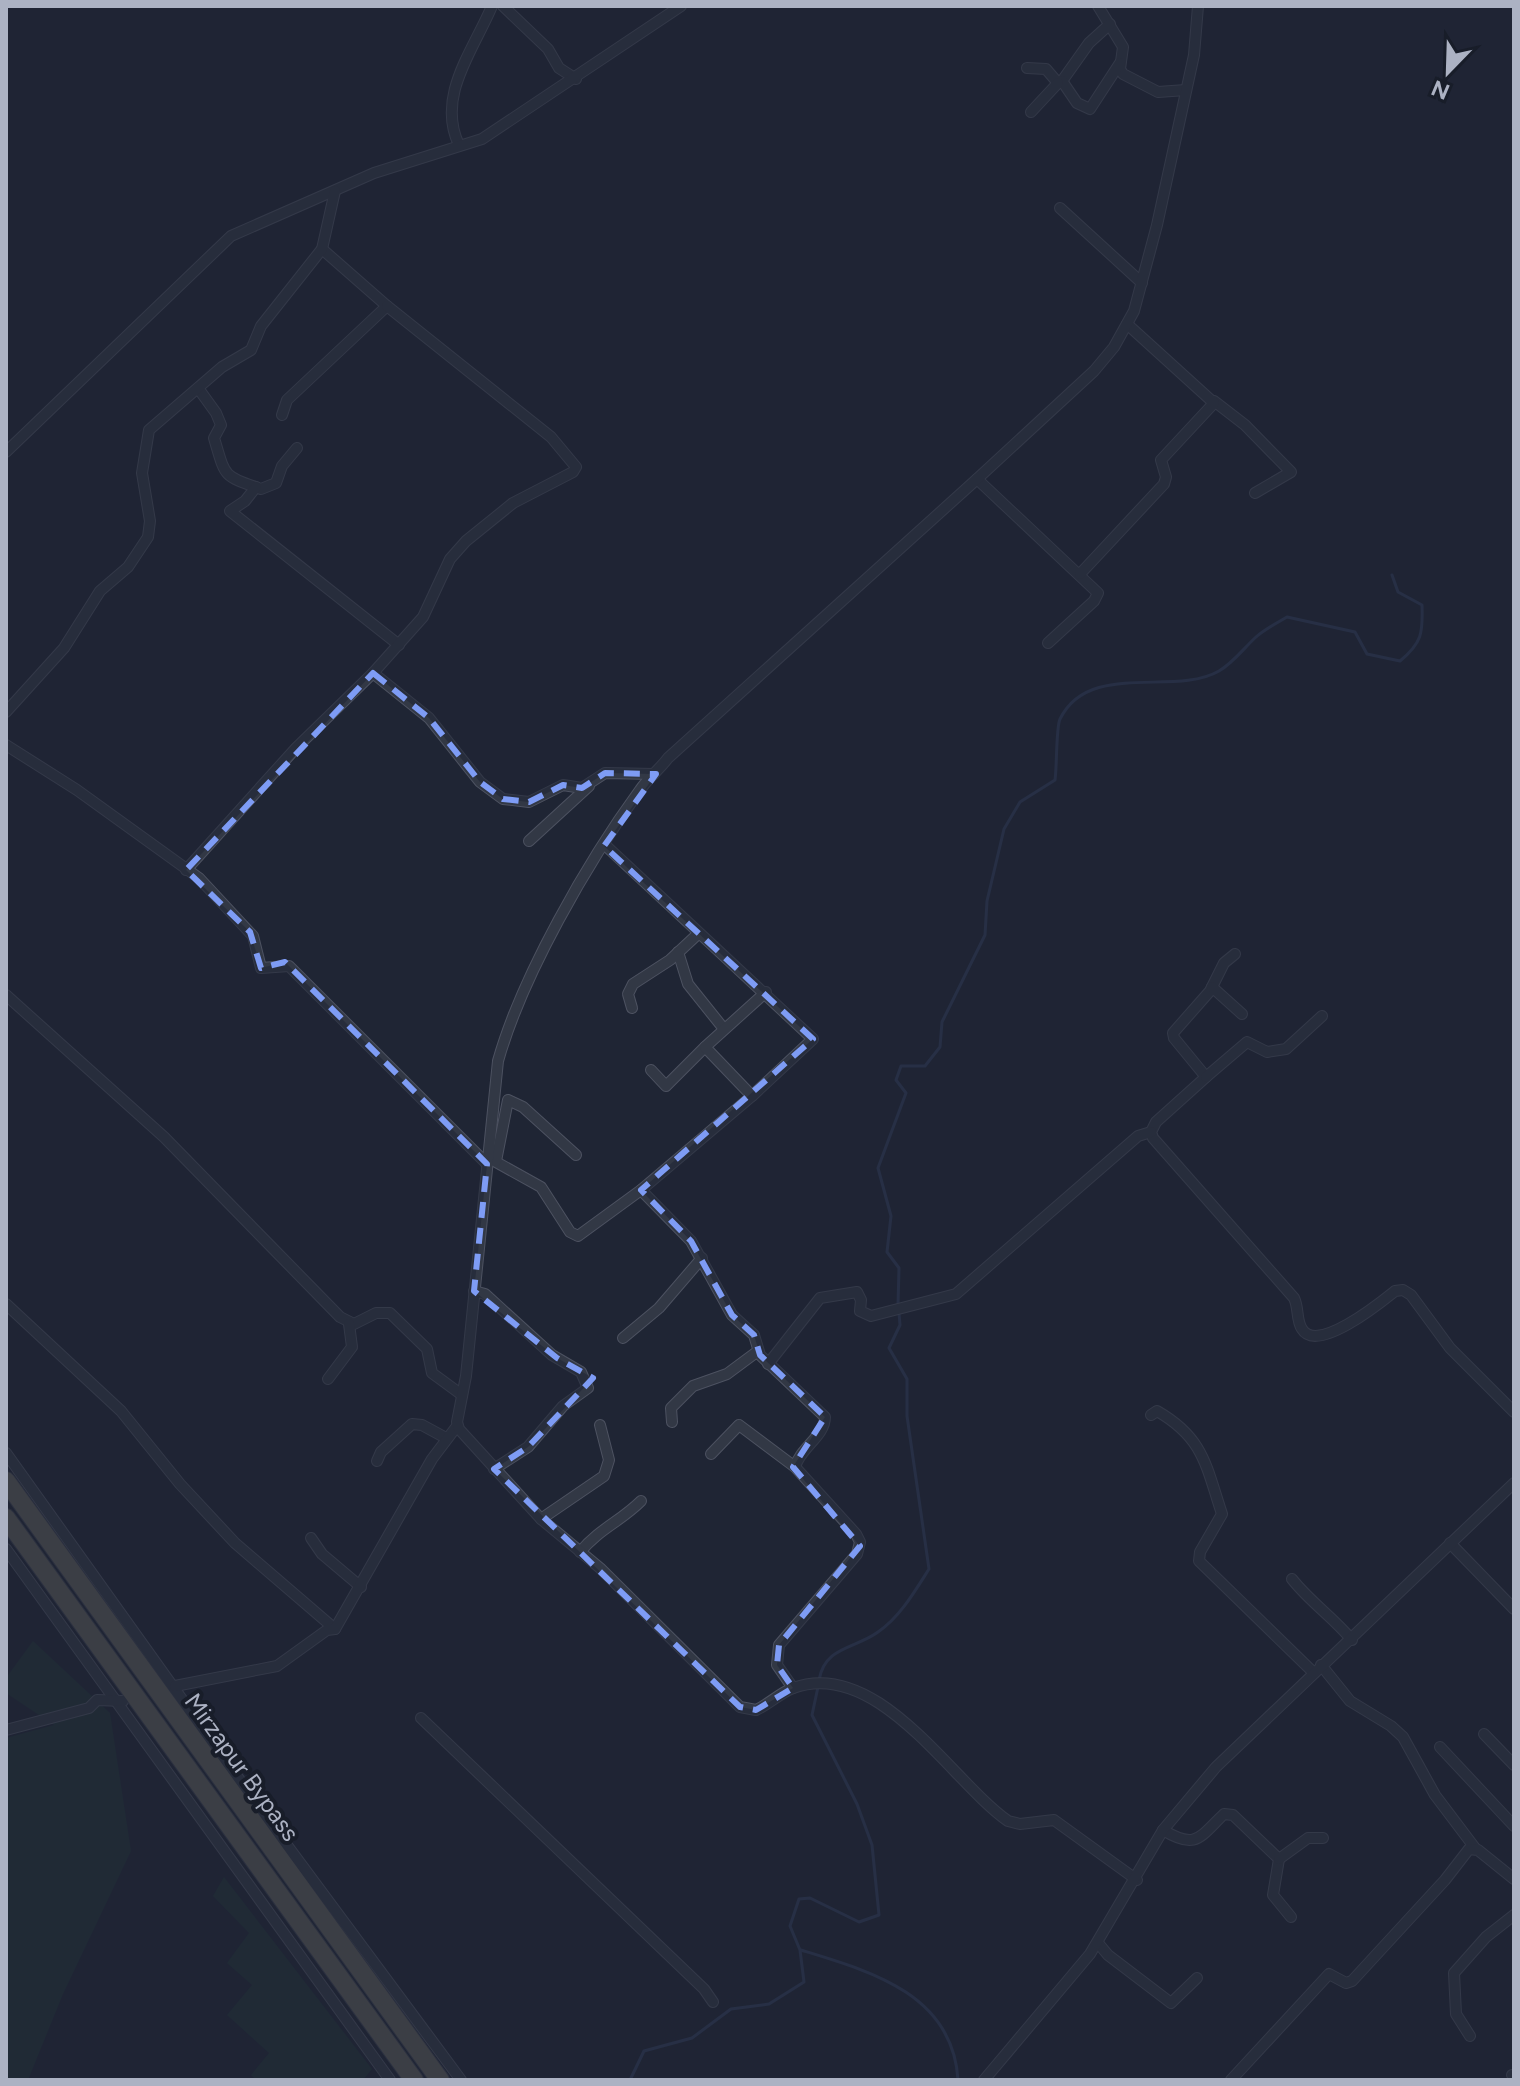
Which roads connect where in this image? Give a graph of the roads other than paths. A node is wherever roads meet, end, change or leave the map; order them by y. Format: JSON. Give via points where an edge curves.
{"nodes":[{"id":1,"x":492,"y":6,"type":"edge"},
{"id":2,"x":503,"y":6,"type":"edge"},
{"id":3,"x":681,"y":6,"type":"edge"},
{"id":4,"x":1098,"y":6,"type":"edge"},
{"id":5,"x":1198,"y":6,"type":"edge"},
{"id":6,"x":1110,"y":24,"type":"junction"},
{"id":7,"x":1120,"y":63,"type":"junction"},
{"id":8,"x":1027,"y":68,"type":"dead end"},
{"id":9,"x":576,"y":79,"type":"junction"},
{"id":10,"x":1060,"y":82,"type":"junction"},
{"id":11,"x":1186,"y":90,"type":"junction"},
{"id":12,"x":1031,"y":112,"type":"dead end"},
{"id":13,"x":459,"y":145,"type":"junction"},
{"id":14,"x":335,"y":191,"type":"junction"},
{"id":15,"x":1060,"y":208,"type":"dead end"},
{"id":16,"x":322,"y":249,"type":"junction"},
{"id":17,"x":1142,"y":283,"type":"junction"},
{"id":18,"x":387,"y":306,"type":"junction"},
{"id":19,"x":1127,"y":324,"type":"junction"},
{"id":20,"x":198,"y":388,"type":"junction"},
{"id":21,"x":1214,"y":401,"type":"junction"},
{"id":22,"x":282,"y":415,"type":"dead end"},
{"id":23,"x":297,"y":448,"type":"dead end"},
{"id":24,"x":6,"y":452,"type":"edge"},
{"id":25,"x":977,"y":479,"type":"junction"},
{"id":26,"x":256,"y":487,"type":"junction"},
{"id":27,"x":1255,"y":493,"type":"dead end"},
{"id":28,"x":1080,"y":574,"type":"junction"},
{"id":29,"x":1048,"y":643,"type":"dead end"},
{"id":30,"x":399,"y":645,"type":"junction"},
{"id":31,"x":373,"y":673,"type":"junction"},
{"id":32,"x":6,"y":712,"type":"edge"},
{"id":33,"x":6,"y":745,"type":"edge"},
{"id":34,"x":656,"y":774,"type":"junction"},
{"id":35,"x":591,"y":784,"type":"junction"},
{"id":36,"x":529,"y":841,"type":"dead end"},
{"id":37,"x":608,"y":849,"type":"junction"},
{"id":38,"x":186,"y":870,"type":"junction"},
{"id":39,"x":699,"y":933,"type":"junction"},
{"id":40,"x":678,"y":952,"type":"junction"},
{"id":41,"x":1235,"y":954,"type":"dead end"},
{"id":42,"x":1212,"y":987,"type":"junction"},
{"id":43,"x":766,"y":992,"type":"junction"},
{"id":44,"x":6,"y":995,"type":"edge"},
{"id":45,"x":632,"y":1008,"type":"dead end"},
{"id":46,"x":1242,"y":1014,"type":"dead end"},
{"id":47,"x":1322,"y":1016,"type":"dead end"},
{"id":48,"x":724,"y":1029,"type":"junction"},
{"id":49,"x":705,"y":1047,"type":"junction"},
{"id":50,"x":651,"y":1070,"type":"dead end"},
{"id":51,"x":1206,"y":1077,"type":"junction"},
{"id":52,"x":752,"y":1096,"type":"junction"},
{"id":53,"x":1151,"y":1132,"type":"junction"},
{"id":54,"x":576,"y":1155,"type":"dead end"},
{"id":55,"x":490,"y":1161,"type":"junction"},
{"id":56,"x":641,"y":1190,"type":"junction"},
{"id":57,"x":702,"y":1258,"type":"junction"},
{"id":58,"x":474,"y":1291,"type":"junction"},
{"id":59,"x":6,"y":1304,"type":"edge"},
{"id":60,"x":349,"y":1324,"type":"junction"},
{"id":61,"x":623,"y":1338,"type":"dead end"},
{"id":62,"x":758,"y":1351,"type":"junction"},
{"id":63,"x":768,"y":1364,"type":"junction"},
{"id":64,"x":328,"y":1379,"type":"dead end"},
{"id":65,"x":462,"y":1395,"type":"junction"},
{"id":66,"x":1514,"y":1412,"type":"edge"},
{"id":67,"x":1151,"y":1415,"type":"dead end"},
{"id":68,"x":672,"y":1422,"type":"dead end"},
{"id":69,"x":600,"y":1425,"type":"dead end"},
{"id":70,"x":457,"y":1426,"type":"junction"},
{"id":71,"x":446,"y":1438,"type":"junction"},
{"id":72,"x":6,"y":1453,"type":"edge"},
{"id":73,"x":711,"y":1454,"type":"dead end"},
{"id":74,"x":377,"y":1461,"type":"dead end"},
{"id":75,"x":795,"y":1467,"type":"junction"},
{"id":76,"x":494,"y":1469,"type":"junction"},
{"id":77,"x":6,"y":1481,"type":"edge"},
{"id":78,"x":1514,"y":1483,"type":"edge"},
{"id":79,"x":641,"y":1501,"type":"dead end"},
{"id":80,"x":6,"y":1518,"type":"edge"},
{"id":81,"x":541,"y":1519,"type":"junction"},
{"id":82,"x":311,"y":1538,"type":"dead end"},
{"id":83,"x":1450,"y":1543,"type":"junction"},
{"id":84,"x":6,"y":1549,"type":"edge"},
{"id":85,"x":580,"y":1552,"type":"junction"},
{"id":86,"x":1292,"y":1579,"type":"dead end"},
{"id":87,"x":361,"y":1587,"type":"junction"},
{"id":88,"x":1514,"y":1609,"type":"edge"},
{"id":89,"x":335,"y":1629,"type":"junction"},
{"id":90,"x":1352,"y":1640,"type":"junction"},
{"id":91,"x":1318,"y":1669,"type":"junction"},
{"id":92,"x":175,"y":1686,"type":"dead end"},
{"id":93,"x":793,"y":1688,"type":"junction"},
{"id":94,"x":123,"y":1701,"type":"junction"},
{"id":95,"x":421,"y":1718,"type":"dead end"},
{"id":96,"x":6,"y":1730,"type":"edge"},
{"id":97,"x":1484,"y":1734,"type":"dead end"},
{"id":98,"x":1440,"y":1747,"type":"dead end"},
{"id":99,"x":1514,"y":1765,"type":"edge"},
{"id":100,"x":1514,"y":1826,"type":"edge"},
{"id":101,"x":1163,"y":1830,"type":"junction"},
{"id":102,"x":1323,"y":1838,"type":"dead end"},
{"id":103,"x":1475,"y":1848,"type":"junction"},
{"id":104,"x":1279,"y":1859,"type":"junction"},
{"id":105,"x":1514,"y":1879,"type":"edge"},
{"id":106,"x":1137,"y":1880,"type":"junction"},
{"id":107,"x":1514,"y":1915,"type":"edge"},
{"id":108,"x":1291,"y":1917,"type":"dead end"},
{"id":109,"x":1098,"y":1943,"type":"junction"},
{"id":110,"x":1197,"y":1978,"type":"dead end"},
{"id":111,"x":713,"y":2002,"type":"dead end"},
{"id":112,"x":1470,"y":2036,"type":"dead end"},
{"id":113,"x":991,"y":2078,"type":"edge"},
{"id":114,"x":390,"y":2080,"type":"edge"},
{"id":115,"x":414,"y":2080,"type":"edge"},
{"id":116,"x":440,"y":2080,"type":"edge"},
{"id":117,"x":461,"y":2080,"type":"edge"},
{"id":118,"x":1231,"y":2080,"type":"edge"}],
"edges":[{"from":1,"to":13,"type":"street","via":[[452,100],[451,127]]},
{"from":2,"to":9,"type":"street","via":[[548,49],[559,68]]},
{"from":3,"to":9,"type":"street"},
{"from":4,"to":6,"type":"street"},
{"from":5,"to":11,"type":"street"},
{"from":6,"to":7,"type":"street","via":[[1123,47]]},
{"from":6,"to":10,"type":"street"},
{"from":7,"to":10,"type":"street","via":[[1090,109],[1077,103]]},
{"from":7,"to":11,"type":"street","via":[[1123,74],[1151,89]]},
{"from":8,"to":10,"type":"street","via":[[1046,69]]},
{"from":9,"to":13,"type":"street","via":[[482,139]]},
{"from":10,"to":12,"type":"street"},
{"from":11,"to":17,"type":"street"},
{"from":13,"to":14,"type":"street"},
{"from":14,"to":16,"type":"street"},
{"from":14,"to":24,"type":"street","via":[[231,236]]},
{"from":15,"to":17,"type":"street"},
{"from":16,"to":18,"type":"street"},
{"from":16,"to":20,"type":"street","via":[[261,326],[251,350]]},
{"from":17,"to":19,"type":"street"},
{"from":18,"to":22,"type":"street","via":[[287,400]]},
{"from":18,"to":30,"type":"street","via":[[551,437],[576,467],[513,503],[466,541],[450,559],[428,611]]},
{"from":19,"to":21,"type":"street"},
{"from":19,"to":25,"type":"street","via":[[1094,371]]},
{"from":20,"to":26,"type":"street","via":[[221,425],[214,438],[224,472]]},
{"from":20,"to":32,"type":"street","via":[[149,430],[144,444],[148,537],[128,567],[100,591],[64,648]]},
{"from":21,"to":27,"type":"street","via":[[1291,472]]},
{"from":21,"to":28,"type":"street","via":[[1161,460],[1164,484]]},
{"from":23,"to":26,"type":"street","via":[[282,466],[279,480]]},
{"from":25,"to":28,"type":"street"},
{"from":25,"to":34,"type":"street","via":[[685,741]]},
{"from":26,"to":30,"type":"street","via":[[230,511]]},
{"from":28,"to":29,"type":"street","via":[[1098,597]]},
{"from":30,"to":31,"type":"street"},
{"from":31,"to":35,"type":"street","via":[[429,718],[480,782],[503,799],[529,802],[563,785]]},
{"from":31,"to":38,"type":"street","via":[[296,748]]},
{"from":33,"to":38,"type":"street"},
{"from":34,"to":35,"type":"street","via":[[605,773]]},
{"from":34,"to":37,"type":"street","via":[[641,789]]},
{"from":35,"to":36,"type":"street"},
{"from":37,"to":39,"type":"street"},
{"from":37,"to":55,"type":"street","via":[[540,960],[511,1019],[498,1061]]},
{"from":38,"to":55,"type":"street","via":[[250,932],[261,968],[289,966]]},
{"from":39,"to":40,"type":"street"},
{"from":39,"to":43,"type":"street"},
{"from":40,"to":45,"type":"street","via":[[633,984],[628,994]]},
{"from":40,"to":48,"type":"street","via":[[688,984]]},
{"from":41,"to":42,"type":"street"},
{"from":42,"to":46,"type":"street"},
{"from":42,"to":51,"type":"street","via":[[1173,1035]]},
{"from":43,"to":48,"type":"street"},
{"from":43,"to":52,"type":"street","via":[[813,1039]]},
{"from":44,"to":60,"type":"street","via":[[164,1137]]},
{"from":47,"to":51,"type":"street","via":[[1286,1049],[1267,1052],[1247,1042]]},
{"from":48,"to":49,"type":"street"},
{"from":49,"to":50,"type":"street","via":[[666,1086]]},
{"from":49,"to":52,"type":"street"},
{"from":51,"to":53,"type":"street"},
{"from":52,"to":56,"type":"street"},
{"from":53,"to":63,"type":"street","via":[[1138,1136],[956,1294],[871,1316],[860,1311],[857,1292],[820,1298]]},
{"from":53,"to":66,"type":"street","via":[[1294,1298],[1308,1335],[1342,1327],[1403,1290],[1450,1348]]},
{"from":54,"to":55,"type":"street","via":[[508,1100]]},
{"from":55,"to":56,"type":"street","via":[[541,1187],[578,1236]]},
{"from":55,"to":58,"type":"street"},
{"from":56,"to":57,"type":"street"},
{"from":57,"to":61,"type":"street","via":[[659,1308]]},
{"from":57,"to":62,"type":"street","via":[[732,1315],[754,1335]]},
{"from":58,"to":65,"type":"street"},
{"from":58,"to":76,"type":"street","via":[[485,1294],[552,1355],[581,1372],[588,1388],[563,1406],[528,1447]]},
{"from":59,"to":89,"type":"street","via":[[121,1411],[235,1543]]},
{"from":60,"to":64,"type":"street","via":[[352,1347]]},
{"from":60,"to":65,"type":"street","via":[[390,1313],[427,1349],[435,1377]]},
{"from":62,"to":63,"type":"street"},
{"from":62,"to":68,"type":"street","via":[[727,1374],[693,1386],[671,1408]]},
{"from":63,"to":75,"type":"street","via":[[825,1417]]},
{"from":65,"to":70,"type":"street"},
{"from":67,"to":91,"type":"street","via":[[1157,1411],[1187,1431],[1208,1463],[1222,1514],[1199,1561]]},
{"from":69,"to":81,"type":"street","via":[[609,1460],[605,1475]]},
{"from":70,"to":71,"type":"street"},
{"from":70,"to":76,"type":"street"},
{"from":71,"to":74,"type":"street","via":[[412,1424]]},
{"from":71,"to":87,"type":"street"},
{"from":72,"to":117,"type":"street"},
{"from":73,"to":75,"type":"street","via":[[739,1425]]},
{"from":75,"to":93,"type":"street","via":[[860,1542],[857,1554],[779,1645],[777,1665]]},
{"from":76,"to":81,"type":"street"},
{"from":77,"to":116,"type":"highway","name":"Mirzapur Bypass"},
{"from":78,"to":83,"type":"street"},
{"from":79,"to":85,"type":"street","via":[[597,1532]]},
{"from":80,"to":115,"type":"highway"},
{"from":81,"to":85,"type":"street"},
{"from":82,"to":87,"type":"street"},
{"from":83,"to":88,"type":"street"},
{"from":83,"to":90,"type":"street"},
{"from":84,"to":94,"type":"street"},
{"from":85,"to":93,"type":"street","via":[[740,1707],[756,1710]]},
{"from":86,"to":90,"type":"street","via":[[1309,1602],[1330,1614]]},
{"from":87,"to":89,"type":"street"},
{"from":89,"to":92,"type":"street","via":[[277,1666]]},
{"from":90,"to":91,"type":"street"},
{"from":91,"to":101,"type":"street","via":[[1216,1767]]},
{"from":91,"to":103,"type":"street","via":[[1350,1701],[1403,1737],[1435,1795]]},
{"from":93,"to":106,"type":"street","via":[[825,1684],[873,1701],[919,1734],[1008,1821],[1054,1820]]},
{"from":94,"to":96,"type":"street","via":[[97,1700],[89,1708]]},
{"from":94,"to":114,"type":"street","via":[[190,1807]]},
{"from":95,"to":111,"type":"street"},
{"from":97,"to":99,"type":"street"},
{"from":98,"to":100,"type":"street"},
{"from":101,"to":104,"type":"street","via":[[1183,1842],[1196,1841],[1231,1813]]},
{"from":101,"to":106,"type":"street"},
{"from":102,"to":104,"type":"street","via":[[1308,1838]]},
{"from":103,"to":105,"type":"street"},
{"from":103,"to":118,"type":"street","via":[[1465,1852],[1352,1981],[1329,1974]]},
{"from":104,"to":108,"type":"street","via":[[1273,1895]]},
{"from":106,"to":109,"type":"street"},
{"from":107,"to":112,"type":"street","via":[[1454,1973],[1456,2014]]},
{"from":109,"to":110,"type":"street","via":[[1171,2003]]},
{"from":109,"to":113,"type":"street"}]}
